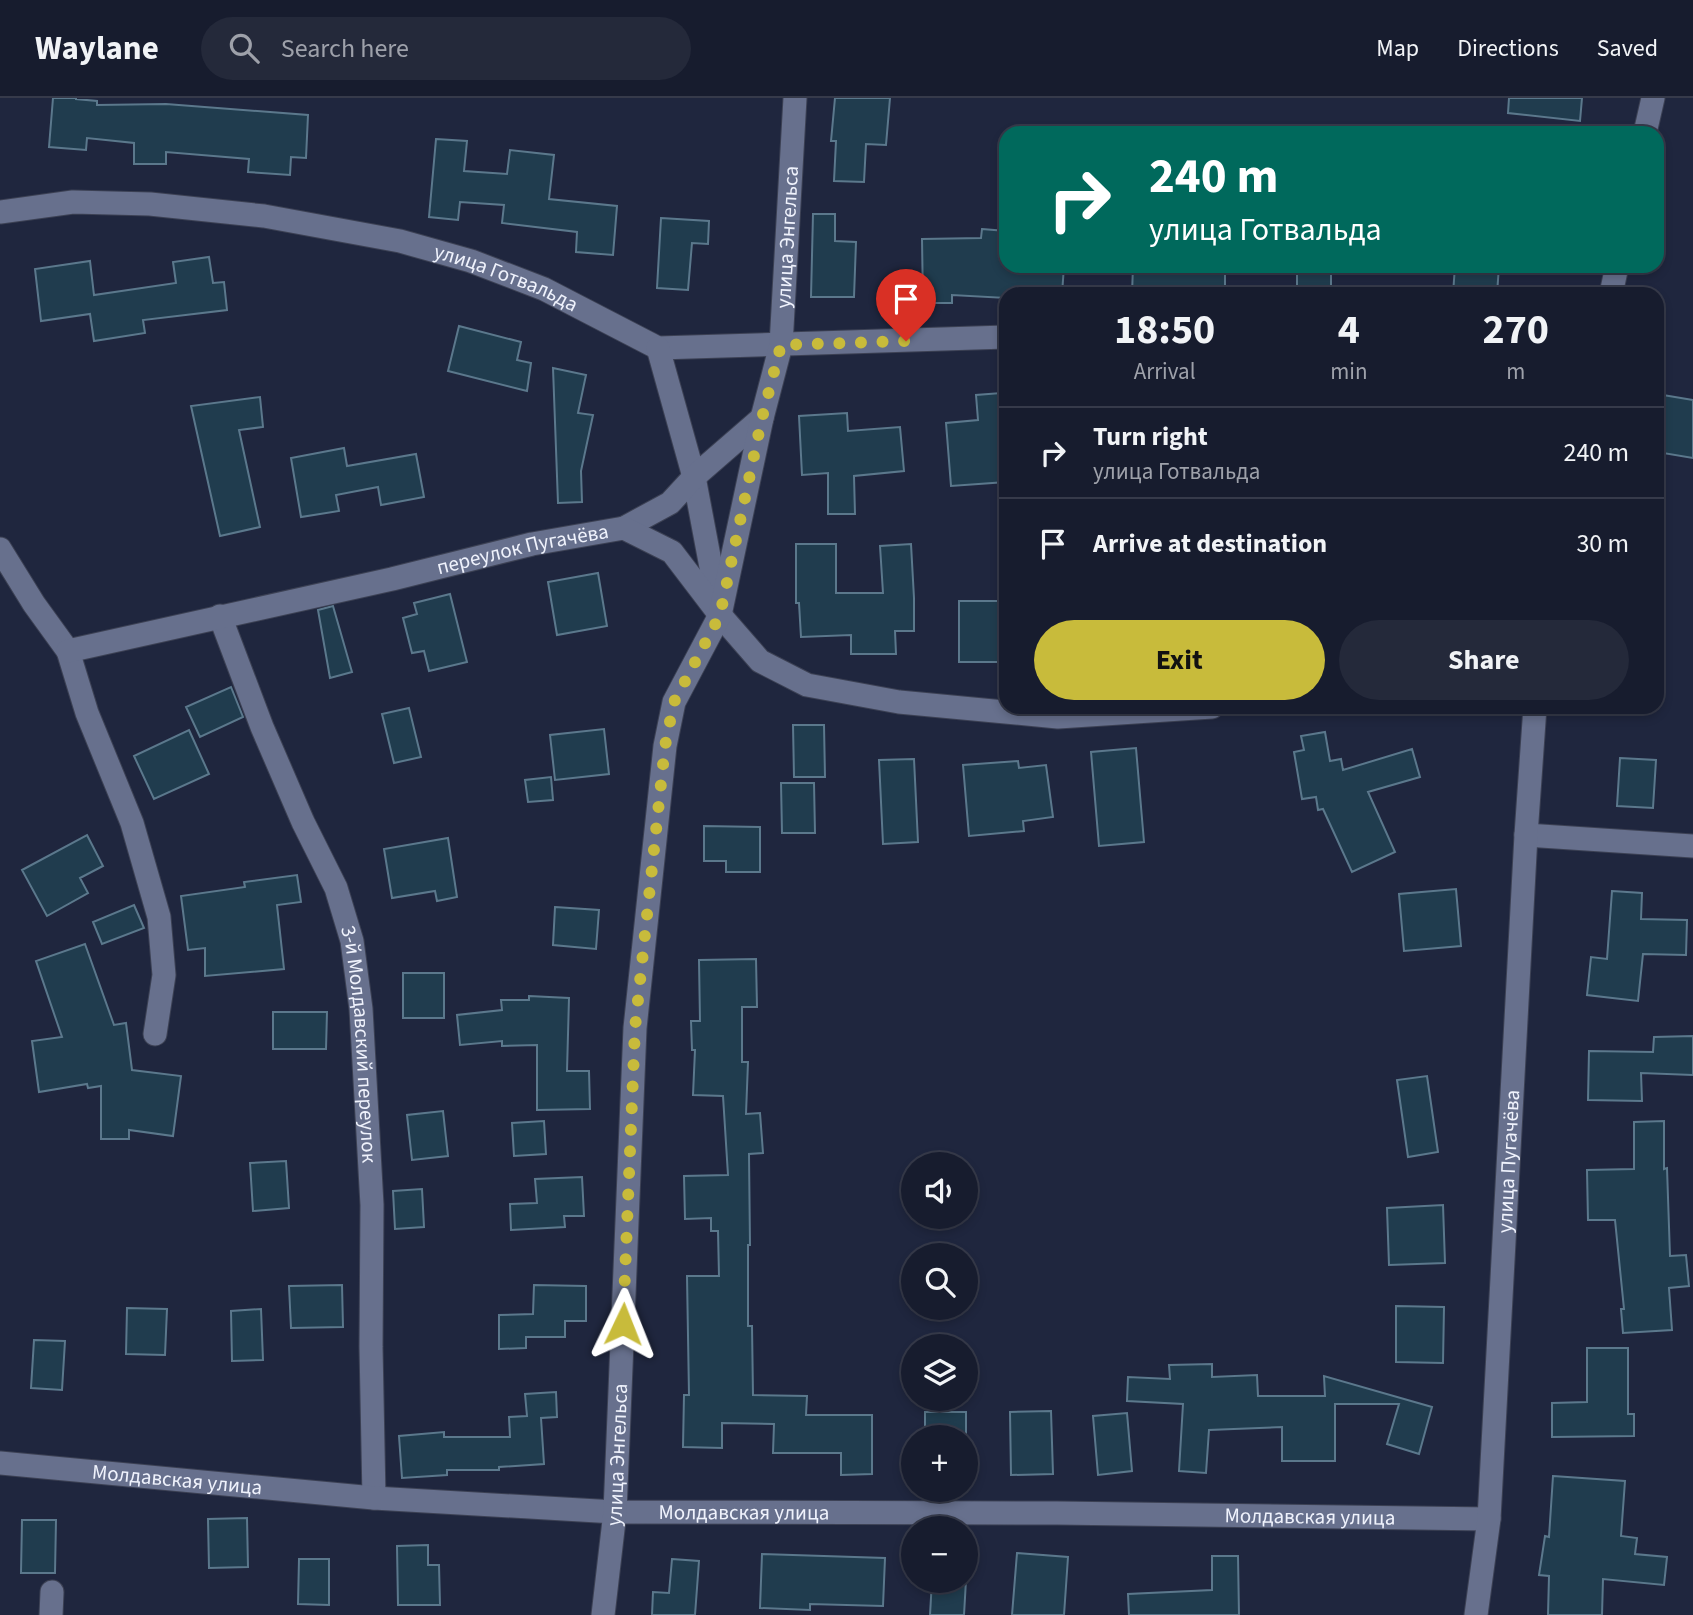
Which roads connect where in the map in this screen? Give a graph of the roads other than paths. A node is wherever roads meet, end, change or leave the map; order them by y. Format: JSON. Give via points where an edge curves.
{"nodes":[{"id":1,"x":794,"y":98,"type":"edge"},
{"id":2,"x":1653,"y":98,"type":"edge"},
{"id":3,"x":1647,"y":126,"type":"edge"},
{"id":4,"x":0,"y":212,"type":"edge"},
{"id":5,"x":999,"y":337,"type":"edge"},
{"id":6,"x":781,"y":345,"type":"junction"},
{"id":7,"x":658,"y":348,"type":"junction"},
{"id":8,"x":762,"y":418,"type":"junction"},
{"id":9,"x":694,"y":477,"type":"junction"},
{"id":10,"x":624,"y":528,"type":"junction"},
{"id":11,"x":0,"y":549,"type":"edge"},
{"id":12,"x":720,"y":615,"type":"junction"},
{"id":13,"x":220,"y":616,"type":"junction"},
{"id":14,"x":68,"y":650,"type":"junction"},
{"id":15,"x":999,"y":711,"type":"edge"},
{"id":16,"x":1026,"y":714,"type":"edge"},
{"id":17,"x":1104,"y":714,"type":"edge"},
{"id":18,"x":1535,"y":714,"type":"edge"},
{"id":19,"x":1526,"y":835,"type":"junction"},
{"id":20,"x":1693,"y":846,"type":"edge"},
{"id":21,"x":155,"y":1034,"type":"dead end"},
{"id":22,"x":0,"y":1463,"type":"edge"},
{"id":23,"x":374,"y":1498,"type":"junction"},
{"id":24,"x":615,"y":1512,"type":"junction"},
{"id":25,"x":1489,"y":1519,"type":"junction"},
{"id":26,"x":52,"y":1592,"type":"dead end"},
{"id":27,"x":51,"y":1615,"type":"edge"},
{"id":28,"x":603,"y":1615,"type":"edge"},
{"id":29,"x":1476,"y":1615,"type":"edge"}],
"edges":[{"from":1,"to":6,"type":"street","name":"улица Энгельса"},
{"from":2,"to":3,"type":"street"},
{"from":4,"to":7,"type":"street","name":"улица Готвальда","via":[[73,202],[150,204],[264,216],[400,241],[544,289]]},
{"from":5,"to":6,"type":"street","name":"улица Готвальда"},
{"from":6,"to":7,"type":"street","name":"улица Готвальда"},
{"from":6,"to":8,"type":"street","name":"улица Энгельса"},
{"from":7,"to":9,"type":"street"},
{"from":8,"to":9,"type":"street"},
{"from":8,"to":12,"type":"street","name":"улица Энгельса"},
{"from":9,"to":10,"type":"street","via":[[670,503]]},
{"from":9,"to":12,"type":"street"},
{"from":10,"to":12,"type":"street","name":"переулок Пугачёва","via":[[672,552]]},
{"from":10,"to":13,"type":"street","name":"переулок Пугачёва","via":[[532,544]]},
{"from":11,"to":14,"type":"street"},
{"from":12,"to":15,"type":"street","name":"переулок Пугачёва","via":[[760,661],[807,685],[899,702]]},
{"from":12,"to":24,"type":"street","name":"улица Энгельса","via":[[674,702],[665,746],[635,1028]]},
{"from":13,"to":14,"type":"street","name":"переулок Пугачёва"},
{"from":13,"to":23,"type":"street","name":"3-й Молдавский переулок","via":[[262,727],[336,888],[352,941],[372,1205]]},
{"from":14,"to":21,"type":"street","via":[[87,713],[132,823],[159,917],[164,975]]},
{"from":16,"to":17,"type":"street","name":"переулок Пугачёва"},
{"from":18,"to":19,"type":"street","name":"улица Пугачёва"},
{"from":19,"to":20,"type":"street"},
{"from":19,"to":25,"type":"street","name":"улица Пугачёва"},
{"from":22,"to":23,"type":"street","name":"Молдавская улица"},
{"from":23,"to":24,"type":"street","name":"Молдавская улица"},
{"from":24,"to":25,"type":"street","name":"Молдавская улица"},
{"from":24,"to":28,"type":"street","name":"улица Энгельса"},
{"from":25,"to":29,"type":"street","name":"улица Пугачёва"},
{"from":26,"to":27,"type":"street"}]}
